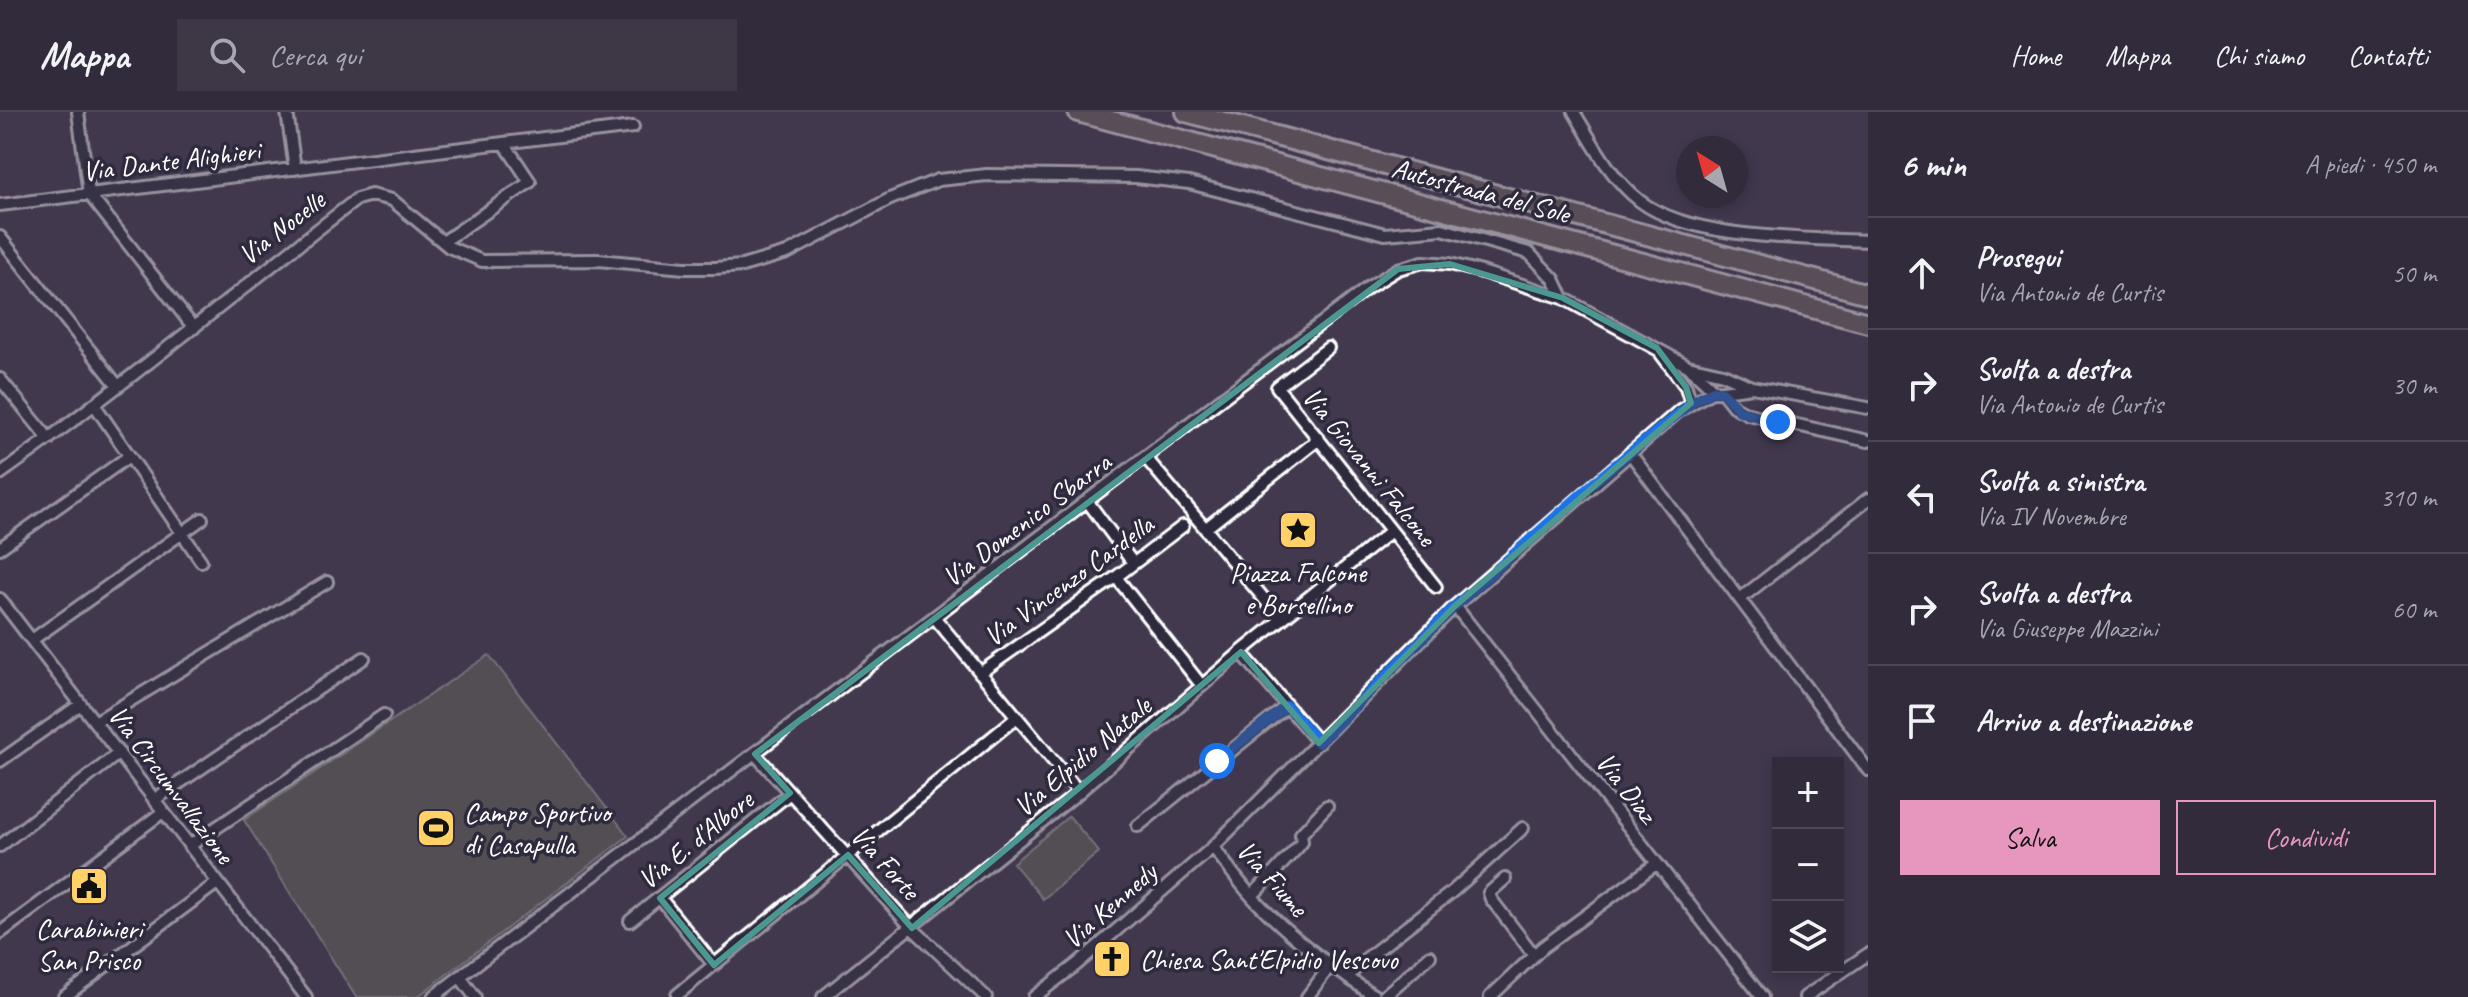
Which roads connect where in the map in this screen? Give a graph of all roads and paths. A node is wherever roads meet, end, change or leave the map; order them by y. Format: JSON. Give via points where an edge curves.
{"nodes":[{"id":1,"x":78,"y":112,"type":"edge"},
{"id":2,"x":287,"y":112,"type":"edge"},
{"id":3,"x":1078,"y":112,"type":"edge"},
{"id":4,"x":1186,"y":112,"type":"edge"},
{"id":5,"x":1574,"y":112,"type":"edge"},
{"id":6,"x":633,"y":127,"type":"dead end"},
{"id":7,"x":504,"y":143,"type":"junction"},
{"id":8,"x":295,"y":169,"type":"junction"},
{"id":9,"x":89,"y":194,"type":"junction"},
{"id":10,"x":0,"y":205,"type":"edge"},
{"id":11,"x":0,"y":237,"type":"edge"},
{"id":12,"x":1868,"y":241,"type":"edge"},
{"id":13,"x":443,"y":242,"type":"junction"},
{"id":14,"x":1868,"y":294,"type":"edge"},
{"id":15,"x":1563,"y":298,"type":"junction"},
{"id":16,"x":1868,"y":323,"type":"edge"},
{"id":17,"x":194,"y":328,"type":"junction"},
{"id":18,"x":1328,"y":348,"type":"dead end"},
{"id":19,"x":1657,"y":348,"type":"junction"},
{"id":20,"x":1688,"y":366,"type":"junction"},
{"id":21,"x":1721,"y":374,"type":"junction"},
{"id":22,"x":0,"y":379,"type":"edge"},
{"id":23,"x":118,"y":386,"type":"junction"},
{"id":24,"x":1752,"y":387,"type":"junction"},
{"id":25,"x":1717,"y":390,"type":"junction"},
{"id":26,"x":1691,"y":403,"type":"junction"},
{"id":27,"x":94,"y":404,"type":"junction"},
{"id":28,"x":1868,"y":408,"type":"edge"},
{"id":29,"x":49,"y":439,"type":"junction"},
{"id":30,"x":1319,"y":439,"type":"junction"},
{"id":31,"x":1868,"y":441,"type":"edge"},
{"id":32,"x":1630,"y":453,"type":"junction"},
{"id":33,"x":128,"y":457,"type":"junction"},
{"id":34,"x":1146,"y":458,"type":"junction"},
{"id":35,"x":0,"y":474,"type":"edge"},
{"id":36,"x":1868,"y":499,"type":"edge"},
{"id":37,"x":1088,"y":502,"type":"junction"},
{"id":38,"x":202,"y":519,"type":"dead end"},
{"id":39,"x":1183,"y":526,"type":"dead end"},
{"id":40,"x":1205,"y":529,"type":"junction"},
{"id":41,"x":1391,"y":531,"type":"junction"},
{"id":42,"x":181,"y":534,"type":"junction"},
{"id":43,"x":0,"y":548,"type":"edge"},
{"id":44,"x":201,"y":561,"type":"dead end"},
{"id":45,"x":1133,"y":563,"type":"junction"},
{"id":46,"x":1116,"y":577,"type":"junction"},
{"id":47,"x":327,"y":582,"type":"dead end"},
{"id":48,"x":1436,"y":587,"type":"dead end"},
{"id":49,"x":1740,"y":599,"type":"junction"},
{"id":50,"x":1,"y":602,"type":"edge"},
{"id":51,"x":1455,"y":606,"type":"junction"},
{"id":52,"x":935,"y":618,"type":"junction"},
{"id":53,"x":1281,"y":619,"type":"junction"},
{"id":54,"x":32,"y":640,"type":"junction"},
{"id":55,"x":1241,"y":652,"type":"junction"},
{"id":56,"x":364,"y":658,"type":"dead end"},
{"id":57,"x":980,"y":673,"type":"junction"},
{"id":58,"x":1202,"y":686,"type":"junction"},
{"id":59,"x":81,"y":704,"type":"junction"},
{"id":60,"x":1287,"y":706,"type":"junction"},
{"id":61,"x":384,"y":715,"type":"dead end"},
{"id":62,"x":1017,"y":717,"type":"junction"},
{"id":63,"x":95,"y":722,"type":"junction"},
{"id":64,"x":1319,"y":743,"type":"junction"},
{"id":65,"x":119,"y":753,"type":"junction"},
{"id":66,"x":755,"y":754,"type":"junction"},
{"id":67,"x":0,"y":761,"type":"edge"},
{"id":68,"x":1868,"y":770,"type":"edge"},
{"id":69,"x":1079,"y":792,"type":"junction"},
{"id":70,"x":790,"y":793,"type":"junction"},
{"id":71,"x":154,"y":800,"type":"junction"},
{"id":72,"x":1327,"y":806,"type":"dead end"},
{"id":73,"x":163,"y":812,"type":"junction"},
{"id":74,"x":1138,"y":826,"type":"dead end"},
{"id":75,"x":1523,"y":828,"type":"dead end"},
{"id":76,"x":0,"y":846,"type":"edge"},
{"id":77,"x":189,"y":846,"type":"junction"},
{"id":78,"x":1213,"y":847,"type":"junction"},
{"id":79,"x":848,"y":855,"type":"junction"},
{"id":80,"x":1656,"y":864,"type":"junction"},
{"id":81,"x":1505,"y":879,"type":"dead end"},
{"id":82,"x":217,"y":883,"type":"junction"},
{"id":83,"x":1252,"y":896,"type":"junction"},
{"id":84,"x":660,"y":898,"type":"junction"},
{"id":85,"x":630,"y":921,"type":"dead end"},
{"id":86,"x":912,"y":928,"type":"junction"},
{"id":87,"x":0,"y":933,"type":"edge"},
{"id":88,"x":1534,"y":955,"type":"junction"},
{"id":89,"x":1430,"y":956,"type":"dead end"},
{"id":90,"x":1867,"y":957,"type":"edge"},
{"id":91,"x":714,"y":965,"type":"junction"},
{"id":92,"x":1330,"y":966,"type":"junction"},
{"id":93,"x":460,"y":977,"type":"junction"},
{"id":94,"x":1348,"y":978,"type":"junction"},
{"id":95,"x":677,"y":995,"type":"dead end"},
{"id":96,"x":64,"y":997,"type":"edge"},
{"id":97,"x":306,"y":997,"type":"edge"},
{"id":98,"x":433,"y":997,"type":"edge"},
{"id":99,"x":475,"y":997,"type":"edge"},
{"id":100,"x":823,"y":997,"type":"edge"},
{"id":101,"x":986,"y":997,"type":"edge"},
{"id":102,"x":1034,"y":997,"type":"edge"},
{"id":103,"x":1307,"y":997,"type":"edge"},
{"id":104,"x":1376,"y":997,"type":"edge"},
{"id":105,"x":1383,"y":997,"type":"edge"},
{"id":106,"x":1490,"y":997,"type":"edge"},
{"id":107,"x":1762,"y":997,"type":"edge"},
{"id":108,"x":1805,"y":997,"type":"edge"}],
"edges":[{"from":1,"to":9,"type":"street"},
{"from":2,"to":8,"type":"street"},
{"from":3,"to":16,"type":"highway","name":"Autostrada del Sole"},
{"from":4,"to":14,"type":"highway","name":"Autostrada del Sole"},
{"from":5,"to":12,"type":"street","via":[[1625,188],[1657,212],[1747,234]]},
{"from":6,"to":7,"type":"street","name":"Via Dante Alighieri"},
{"from":7,"to":8,"type":"street","name":"Via Dante Alighieri"},
{"from":7,"to":13,"type":"street","via":[[530,182]]},
{"from":8,"to":9,"type":"street","name":"Via Dante Alighieri"},
{"from":9,"to":10,"type":"street","name":"Via Dante Alighieri"},
{"from":9,"to":17,"type":"street"},
{"from":11,"to":23,"type":"street"},
{"from":13,"to":15,"type":"street","name":"Via Nocelle","via":[[482,261],[742,266],[767,261],[938,180],[987,175],[1136,177],[1189,183],[1385,234],[1442,229],[1529,253],[1554,279]]},
{"from":13,"to":17,"type":"street","name":"Via Nocelle","via":[[392,200],[371,195],[357,199]]},
{"from":15,"to":19,"type":"street","name":"Via Domenico Sbarra"},
{"from":15,"to":34,"type":"street","name":"Via Domenico Sbarra","via":[[1450,264],[1423,262],[1398,269]]},
{"from":17,"to":23,"type":"street","name":"Via Nocelle"},
{"from":18,"to":30,"type":"street","name":"Via Giovanni Falcone","via":[[1277,387]]},
{"from":19,"to":20,"type":"street","name":"Via Domenico Sbarra"},
{"from":19,"to":26,"type":"street","via":[[1680,376]]},
{"from":20,"to":21,"type":"street","name":"Via Domenico Sbarra"},
{"from":20,"to":25,"type":"street","name":"Via Domenico Sbarra"},
{"from":21,"to":24,"type":"street","name":"Via Domenico Sbarra"},
{"from":21,"to":25,"type":"street","via":[[1728,384]]},
{"from":21,"to":25,"type":"street","via":[[1709,379]]},
{"from":22,"to":29,"type":"street"},
{"from":23,"to":27,"type":"street","name":"Via Nocelle"},
{"from":24,"to":25,"type":"street"},
{"from":24,"to":28,"type":"street"},
{"from":25,"to":26,"type":"street","name":"Via Kennedy"},
{"from":25,"to":31,"type":"street","name":"Via Domenico Sbarra","via":[[1748,414]]},
{"from":26,"to":32,"type":"street","name":"Via Kennedy"},
{"from":27,"to":29,"type":"street","name":"Via Nocelle"},
{"from":27,"to":33,"type":"street"},
{"from":29,"to":35,"type":"street","name":"Via Nocelle"},
{"from":30,"to":40,"type":"street"},
{"from":30,"to":41,"type":"street","name":"Via Giovanni Falcone"},
{"from":32,"to":49,"type":"street"},
{"from":32,"to":51,"type":"street","name":"Via Kennedy"},
{"from":33,"to":42,"type":"street"},
{"from":33,"to":43,"type":"street"},
{"from":34,"to":37,"type":"street","name":"Via Domenico Sbarra"},
{"from":34,"to":40,"type":"street"},
{"from":36,"to":49,"type":"street"},
{"from":37,"to":45,"type":"street"},
{"from":37,"to":52,"type":"street","name":"Via Domenico Sbarra"},
{"from":38,"to":42,"type":"street"},
{"from":39,"to":45,"type":"street","name":"Via Vincenzo Cardella"},
{"from":40,"to":53,"type":"street"},
{"from":41,"to":48,"type":"street","name":"Via Giovanni Falcone"},
{"from":41,"to":53,"type":"street"},
{"from":42,"to":44,"type":"street"},
{"from":42,"to":54,"type":"street"},
{"from":45,"to":46,"type":"street","name":"Via Vincenzo Cardella"},
{"from":46,"to":57,"type":"street","name":"Via Vincenzo Cardella"},
{"from":46,"to":58,"type":"street"},
{"from":47,"to":63,"type":"street"},
{"from":49,"to":68,"type":"street"},
{"from":50,"to":54,"type":"street","name":"Via Circumvallazione"},
{"from":51,"to":64,"type":"street","name":"Via Kennedy"},
{"from":51,"to":80,"type":"street","name":"Via Diaz"},
{"from":52,"to":57,"type":"street"},
{"from":52,"to":66,"type":"street","name":"Via Domenico Sbarra"},
{"from":53,"to":55,"type":"street","name":"Via Elpidio Natale"},
{"from":54,"to":59,"type":"street","name":"Via Circumvallazione"},
{"from":55,"to":58,"type":"street","name":"Via Elpidio Natale"},
{"from":55,"to":60,"type":"street"},
{"from":56,"to":71,"type":"street"},
{"from":57,"to":62,"type":"street"},
{"from":58,"to":69,"type":"street","name":"Via Elpidio Natale"},
{"from":59,"to":63,"type":"street","name":"Via Circumvallazione"},
{"from":59,"to":67,"type":"street"},
{"from":60,"to":64,"type":"street"},
{"from":60,"to":74,"type":"street"},
{"from":61,"to":77,"type":"street"},
{"from":62,"to":69,"type":"street"},
{"from":62,"to":79,"type":"street"},
{"from":63,"to":65,"type":"street","name":"Via Circumvallazione"},
{"from":64,"to":78,"type":"street","name":"Via Kennedy"},
{"from":65,"to":71,"type":"street","name":"Via Circumvallazione"},
{"from":65,"to":76,"type":"street"},
{"from":66,"to":70,"type":"street","name":"Via Forte"},
{"from":66,"to":93,"type":"street","name":"Via Domenico Sbarra"},
{"from":69,"to":86,"type":"street","name":"Via Elpidio Natale"},
{"from":70,"to":79,"type":"street","name":"Via Forte"},
{"from":70,"to":84,"type":"street","name":"Via E. d'Albore"},
{"from":71,"to":73,"type":"street","name":"Via Circumvallazione"},
{"from":72,"to":83,"type":"street"},
{"from":73,"to":77,"type":"street","name":"Via Circumvallazione"},
{"from":73,"to":87,"type":"street"},
{"from":75,"to":94,"type":"street"},
{"from":77,"to":82,"type":"street","name":"Via Circumvallazione"},
{"from":78,"to":83,"type":"street","name":"Via Fiume"},
{"from":78,"to":102,"type":"street","name":"Via Kennedy"},
{"from":79,"to":86,"type":"street","name":"Via Forte"},
{"from":79,"to":91,"type":"street"},
{"from":80,"to":88,"type":"street"},
{"from":80,"to":107,"type":"street","name":"Via Diaz"},
{"from":81,"to":88,"type":"street","via":[[1489,893],[1491,899]]},
{"from":82,"to":96,"type":"street"},
{"from":82,"to":97,"type":"street","name":"Via Circumvallazione"},
{"from":83,"to":92,"type":"street","name":"Via Fiume"},
{"from":84,"to":85,"type":"street","name":"Via E. d'Albore"},
{"from":84,"to":91,"type":"street"},
{"from":86,"to":100,"type":"street","name":"Via Elpidio Natale"},
{"from":86,"to":101,"type":"street","name":"Via Forte"},
{"from":88,"to":106,"type":"street"},
{"from":89,"to":105,"type":"street"},
{"from":90,"to":108,"type":"street"},
{"from":91,"to":95,"type":"street"},
{"from":92,"to":94,"type":"street","name":"Via Fiume"},
{"from":92,"to":103,"type":"street"},
{"from":93,"to":98,"type":"street","name":"Via Domenico Sbarra"},
{"from":93,"to":99,"type":"street"},
{"from":94,"to":104,"type":"street","name":"Via Fiume"}]}
